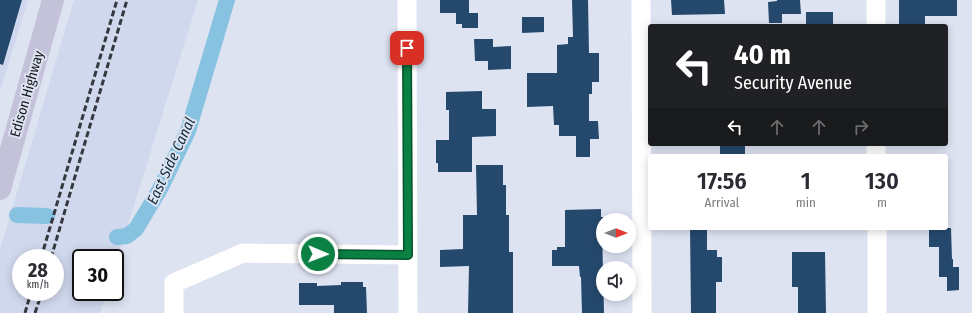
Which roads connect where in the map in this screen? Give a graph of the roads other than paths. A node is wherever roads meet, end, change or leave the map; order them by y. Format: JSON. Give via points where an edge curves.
{"nodes":[{"id":1,"x":54,"y":0,"type":"edge"},
{"id":2,"x":407,"y":0,"type":"edge"},
{"id":3,"x":641,"y":0,"type":"edge"},
{"id":4,"x":876,"y":0,"type":"edge"},
{"id":5,"x":876,"y":24,"type":"edge"},
{"id":6,"x":0,"y":189,"type":"edge"},
{"id":7,"x":876,"y":230,"type":"edge"},
{"id":8,"x":408,"y":255,"type":"junction"},
{"id":9,"x":174,"y":313,"type":"edge"},
{"id":10,"x":408,"y":313,"type":"edge"},
{"id":11,"x":642,"y":313,"type":"edge"},
{"id":12,"x":877,"y":313,"type":"edge"}],
"edges":[{"from":1,"to":6,"type":"main road","name":"Edison Highway"},
{"from":2,"to":8,"type":"street"},
{"from":3,"to":11,"type":"street"},
{"from":4,"to":5,"type":"street"},
{"from":7,"to":12,"type":"street"},
{"from":8,"to":9,"type":"street","via":[[243,253],[174,283]]},
{"from":8,"to":10,"type":"street"}]}
